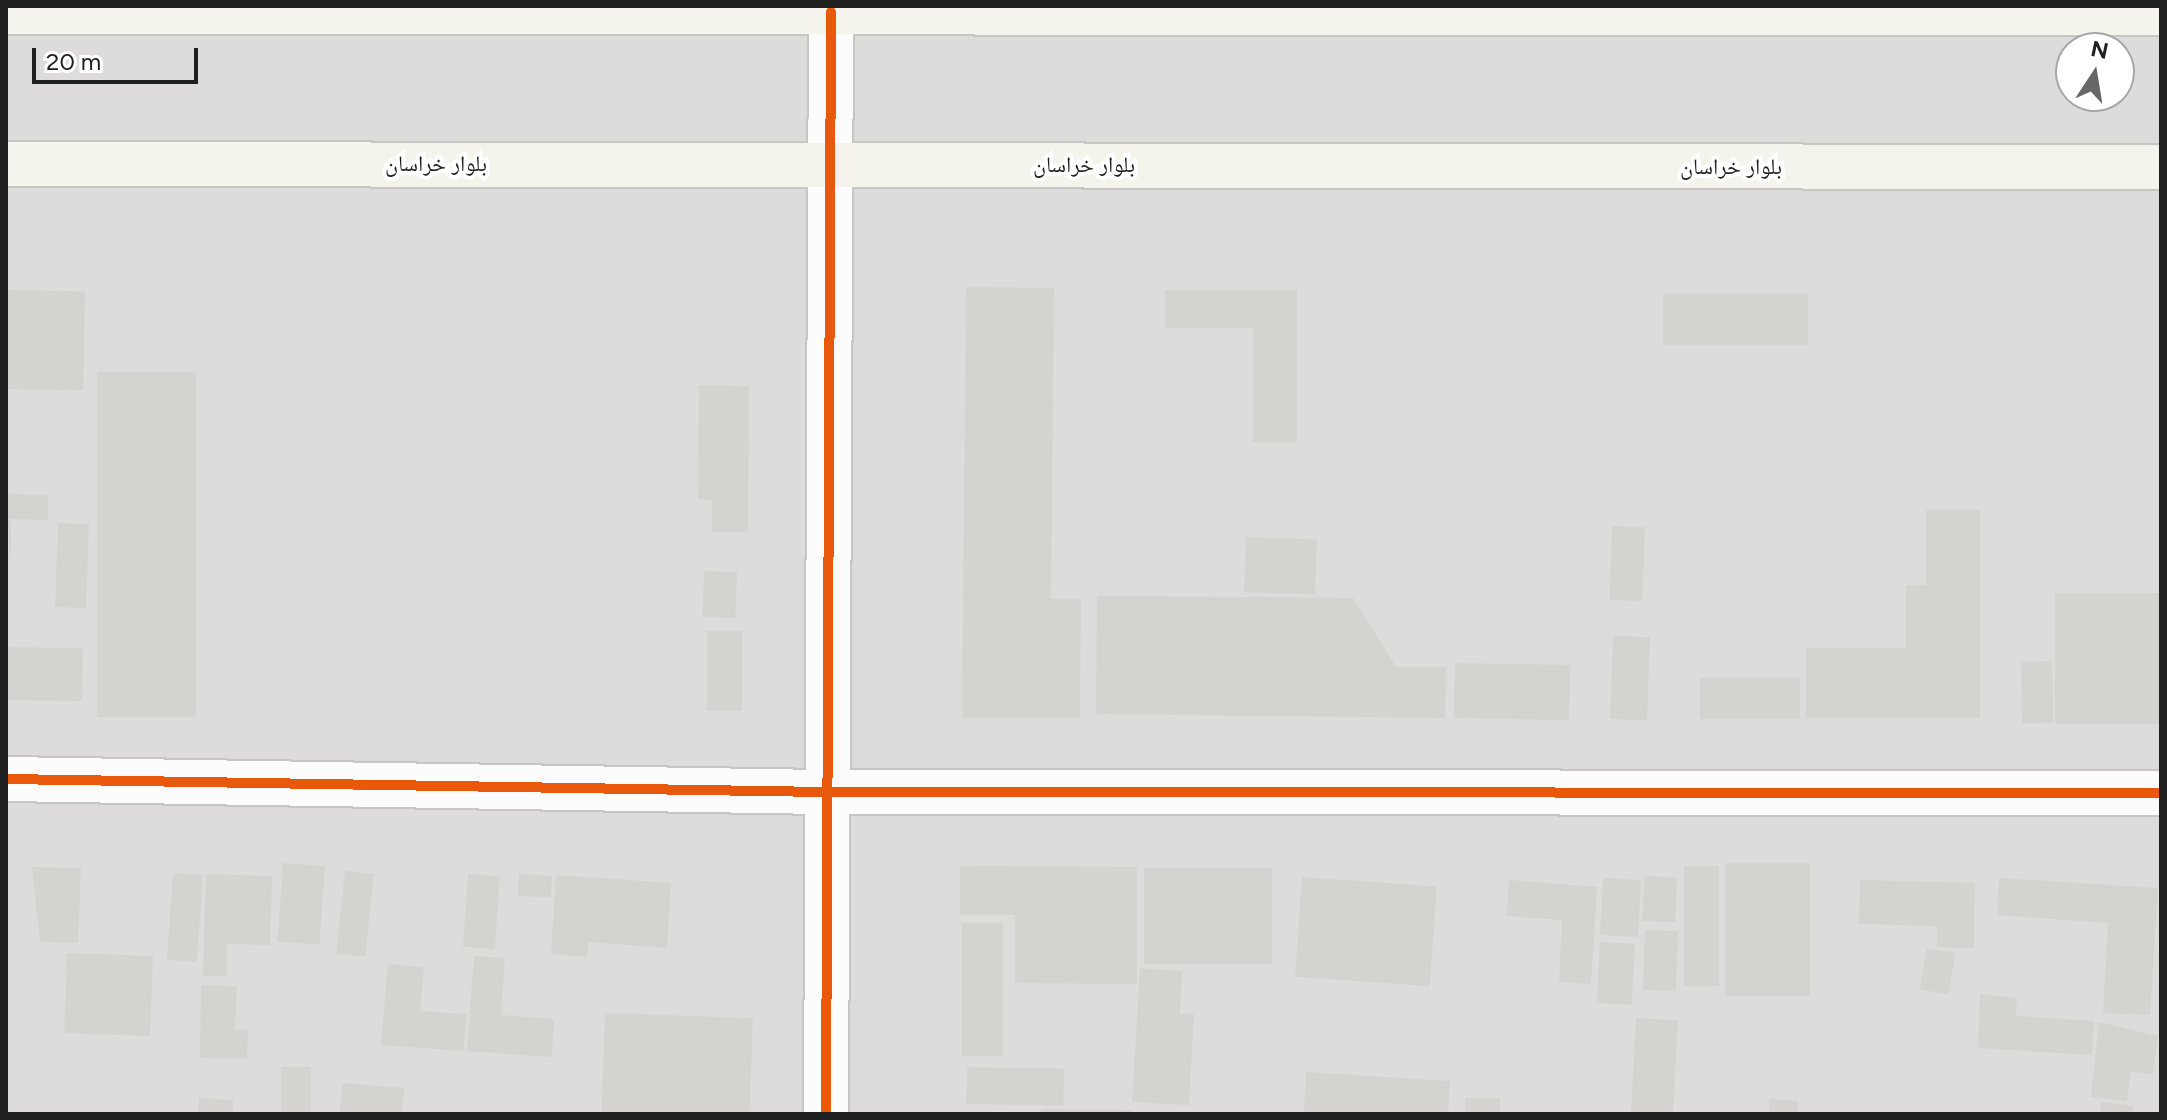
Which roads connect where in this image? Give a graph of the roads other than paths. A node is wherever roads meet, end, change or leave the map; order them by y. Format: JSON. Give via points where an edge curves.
{"nodes":[{"id":1,"x":6,"y":12,"type":"edge"},
{"id":2,"x":831,"y":12,"type":"junction"},
{"id":3,"x":2161,"y":13,"type":"edge"},
{"id":4,"x":6,"y":164,"type":"edge"},
{"id":5,"x":831,"y":165,"type":"junction"},
{"id":6,"x":2161,"y":167,"type":"edge"},
{"id":7,"x":6,"y":779,"type":"edge"},
{"id":8,"x":827,"y":792,"type":"junction"},
{"id":9,"x":2161,"y":793,"type":"edge"},
{"id":10,"x":826,"y":1114,"type":"edge"}],
"edges":[{"from":1,"to":2,"type":"main road"},
{"from":2,"to":3,"type":"main road"},
{"from":2,"to":5,"type":"street"},
{"from":4,"to":5,"type":"main road","name":"بلوار خراسان"},
{"from":5,"to":6,"type":"main road","name":"بلوار خراسان"},
{"from":5,"to":8,"type":"street"},
{"from":7,"to":8,"type":"street"},
{"from":8,"to":9,"type":"street"},
{"from":8,"to":10,"type":"street"}]}
